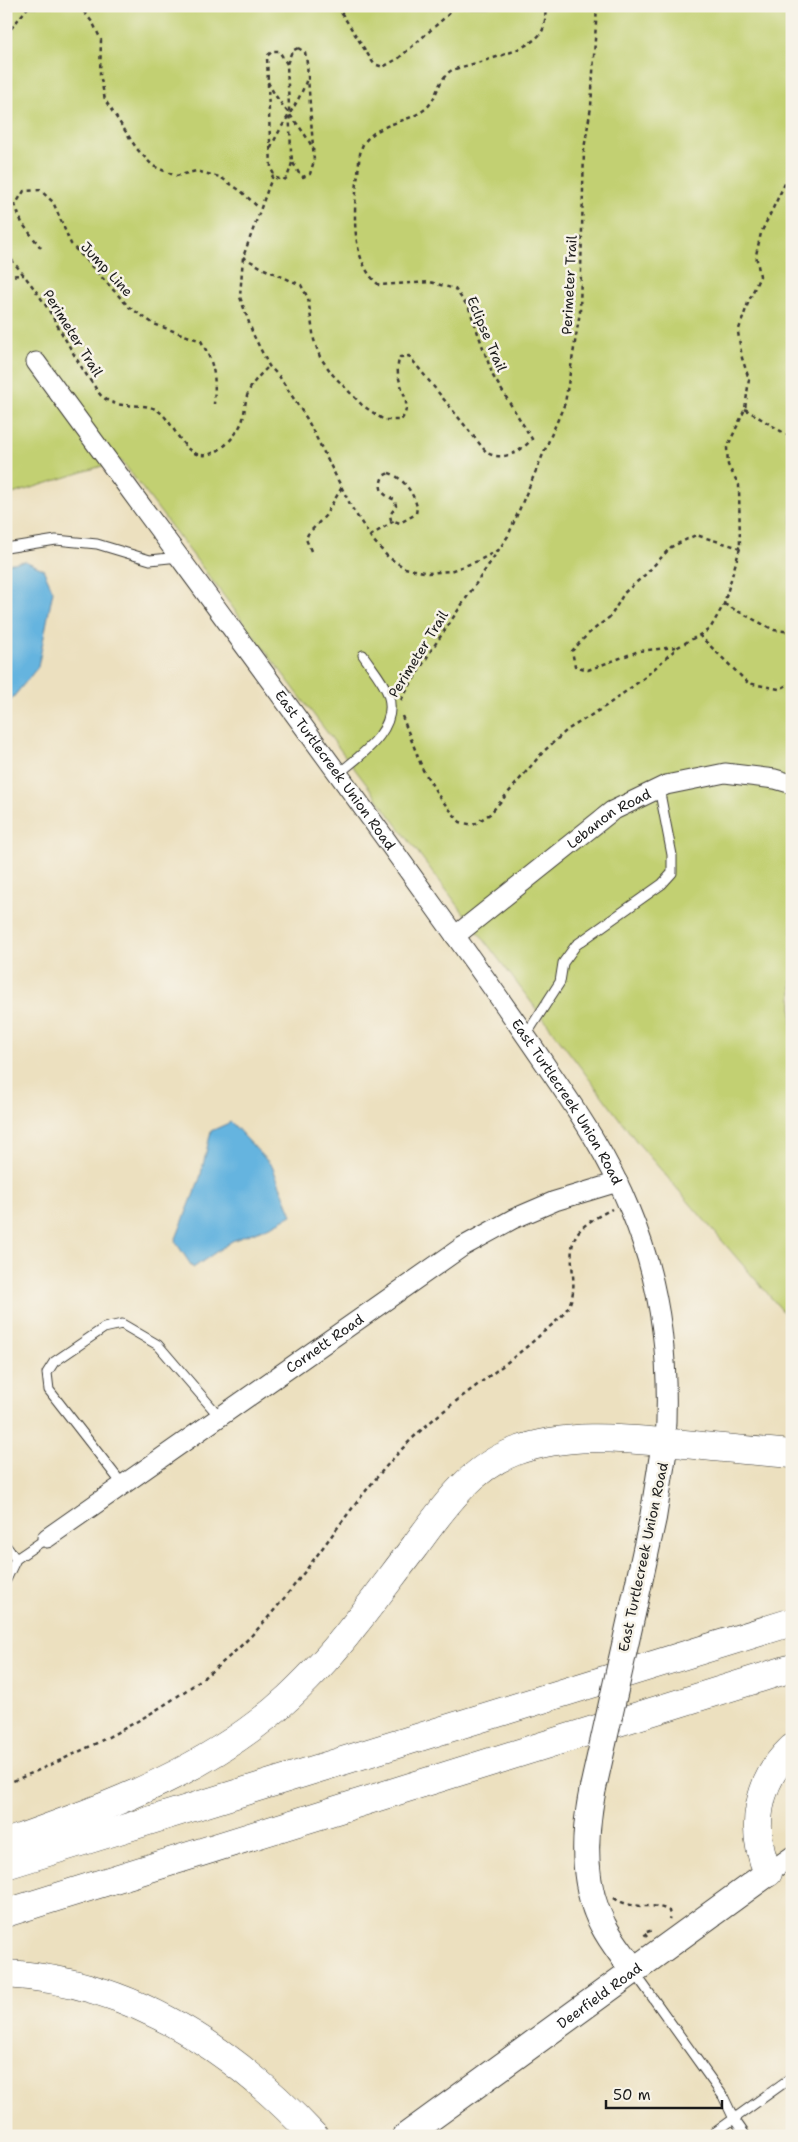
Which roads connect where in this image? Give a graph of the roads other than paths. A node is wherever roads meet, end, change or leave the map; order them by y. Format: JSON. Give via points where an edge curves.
{"nodes":[{"id":1,"x":36,"y":362,"type":"dead end"},
{"id":2,"x":6,"y":548,"type":"edge"},
{"id":3,"x":179,"y":557,"type":"junction"},
{"id":4,"x":363,"y":655,"type":"dead end"},
{"id":5,"x":338,"y":774,"type":"junction"},
{"id":6,"x":792,"y":784,"type":"edge"},
{"id":7,"x":659,"y":788,"type":"junction"},
{"id":8,"x":455,"y":936,"type":"junction"},
{"id":9,"x":526,"y":1036,"type":"junction"},
{"id":10,"x":618,"y":1182,"type":"junction"},
{"id":11,"x":219,"y":1416,"type":"junction"},
{"id":12,"x":665,"y":1442,"type":"junction"},
{"id":13,"x":792,"y":1454,"type":"edge"},
{"id":14,"x":123,"y":1485,"type":"junction"},
{"id":15,"x":47,"y":1538,"type":"joint"},
{"id":16,"x":6,"y":1546,"type":"edge"},
{"id":17,"x":16,"y":1559,"type":"junction"},
{"id":18,"x":6,"y":1580,"type":"edge"},
{"id":19,"x":792,"y":1622,"type":"edge"},
{"id":20,"x":792,"y":1668,"type":"edge"},
{"id":21,"x":792,"y":1748,"type":"edge"},
{"id":22,"x":6,"y":1842,"type":"edge"},
{"id":23,"x":792,"y":1856,"type":"edge"},
{"id":24,"x":6,"y":1865,"type":"edge"},
{"id":25,"x":768,"y":1873,"type":"junction"},
{"id":26,"x":6,"y":1913,"type":"edge"},
{"id":27,"x":633,"y":1970,"type":"junction"},
{"id":28,"x":6,"y":1974,"type":"edge"},
{"id":29,"x":792,"y":2077,"type":"edge"},
{"id":30,"x":734,"y":2119,"type":"junction"},
{"id":31,"x":314,"y":2136,"type":"edge"},
{"id":32,"x":406,"y":2136,"type":"edge"},
{"id":33,"x":710,"y":2136,"type":"edge"},
{"id":34,"x":746,"y":2136,"type":"edge"}],
"edges":[{"from":1,"to":3,"type":"street","name":"East Turtlecreek Union Road"},
{"from":2,"to":3,"type":"lane","via":[[56,540],[96,544],[150,560]]},
{"from":3,"to":5,"type":"street","name":"East Turtlecreek Union Road"},
{"from":4,"to":5,"type":"lane","via":[[388,694],[388,721],[367,749]]},
{"from":5,"to":8,"type":"street","name":"East Turtlecreek Union Road"},
{"from":6,"to":7,"type":"street","name":"Lebanon Road","via":[[725,773]]},
{"from":7,"to":8,"type":"street","name":"Lebanon Road","via":[[612,811]]},
{"from":7,"to":9,"type":"lane","via":[[672,855],[672,873],[662,884],[576,945],[563,964],[560,982]]},
{"from":8,"to":9,"type":"street","name":"East Turtlecreek Union Road"},
{"from":9,"to":10,"type":"street","name":"East Turtlecreek Union Road","via":[[582,1118]]},
{"from":10,"to":11,"type":"street","name":"Cornett Road","via":[[512,1219],[462,1247]]},
{"from":10,"to":12,"type":"street","name":"East Turtlecreek Union Road","via":[[639,1232],[659,1310],[666,1368]]},
{"from":11,"to":14,"type":"street","name":"Cornett Road"},
{"from":11,"to":14,"type":"lane","via":[[158,1345],[122,1324],[104,1328],[54,1362],[47,1373],[49,1390]]},
{"from":12,"to":13,"type":"highway"},
{"from":12,"to":22,"type":"highway","via":[[582,1438],[548,1442],[493,1462],[453,1495],[339,1644],[260,1721],[224,1746],[148,1788]]},
{"from":12,"to":27,"type":"street","name":"East Turtlecreek Union Road","bridge":true,"via":[[653,1518],[593,1788],[586,1839],[593,1900],[605,1929]]},
{"from":14,"to":15,"type":"street","name":"Cornett Road"},
{"from":15,"to":17,"type":"lane"},
{"from":16,"to":17,"type":"lane"},
{"from":17,"to":18,"type":"lane"},
{"from":19,"to":24,"type":"highway"},
{"from":20,"to":26,"type":"highway"},
{"from":21,"to":25,"type":"highway","via":[[768,1779],[760,1800],[759,1847]]},
{"from":23,"to":25,"type":"street","name":"Deerfield Road"},
{"from":25,"to":27,"type":"street","name":"Deerfield Road","via":[[657,1941]]},
{"from":27,"to":30,"type":"lane","via":[[722,2096]]},
{"from":27,"to":32,"type":"street","name":"Deerfield Road"},
{"from":28,"to":31,"type":"highway","via":[[59,1980],[93,1989],[168,2019],[227,2057]]},
{"from":29,"to":30,"type":"lane"},
{"from":30,"to":33,"type":"lane"},
{"from":30,"to":34,"type":"lane"}]}
